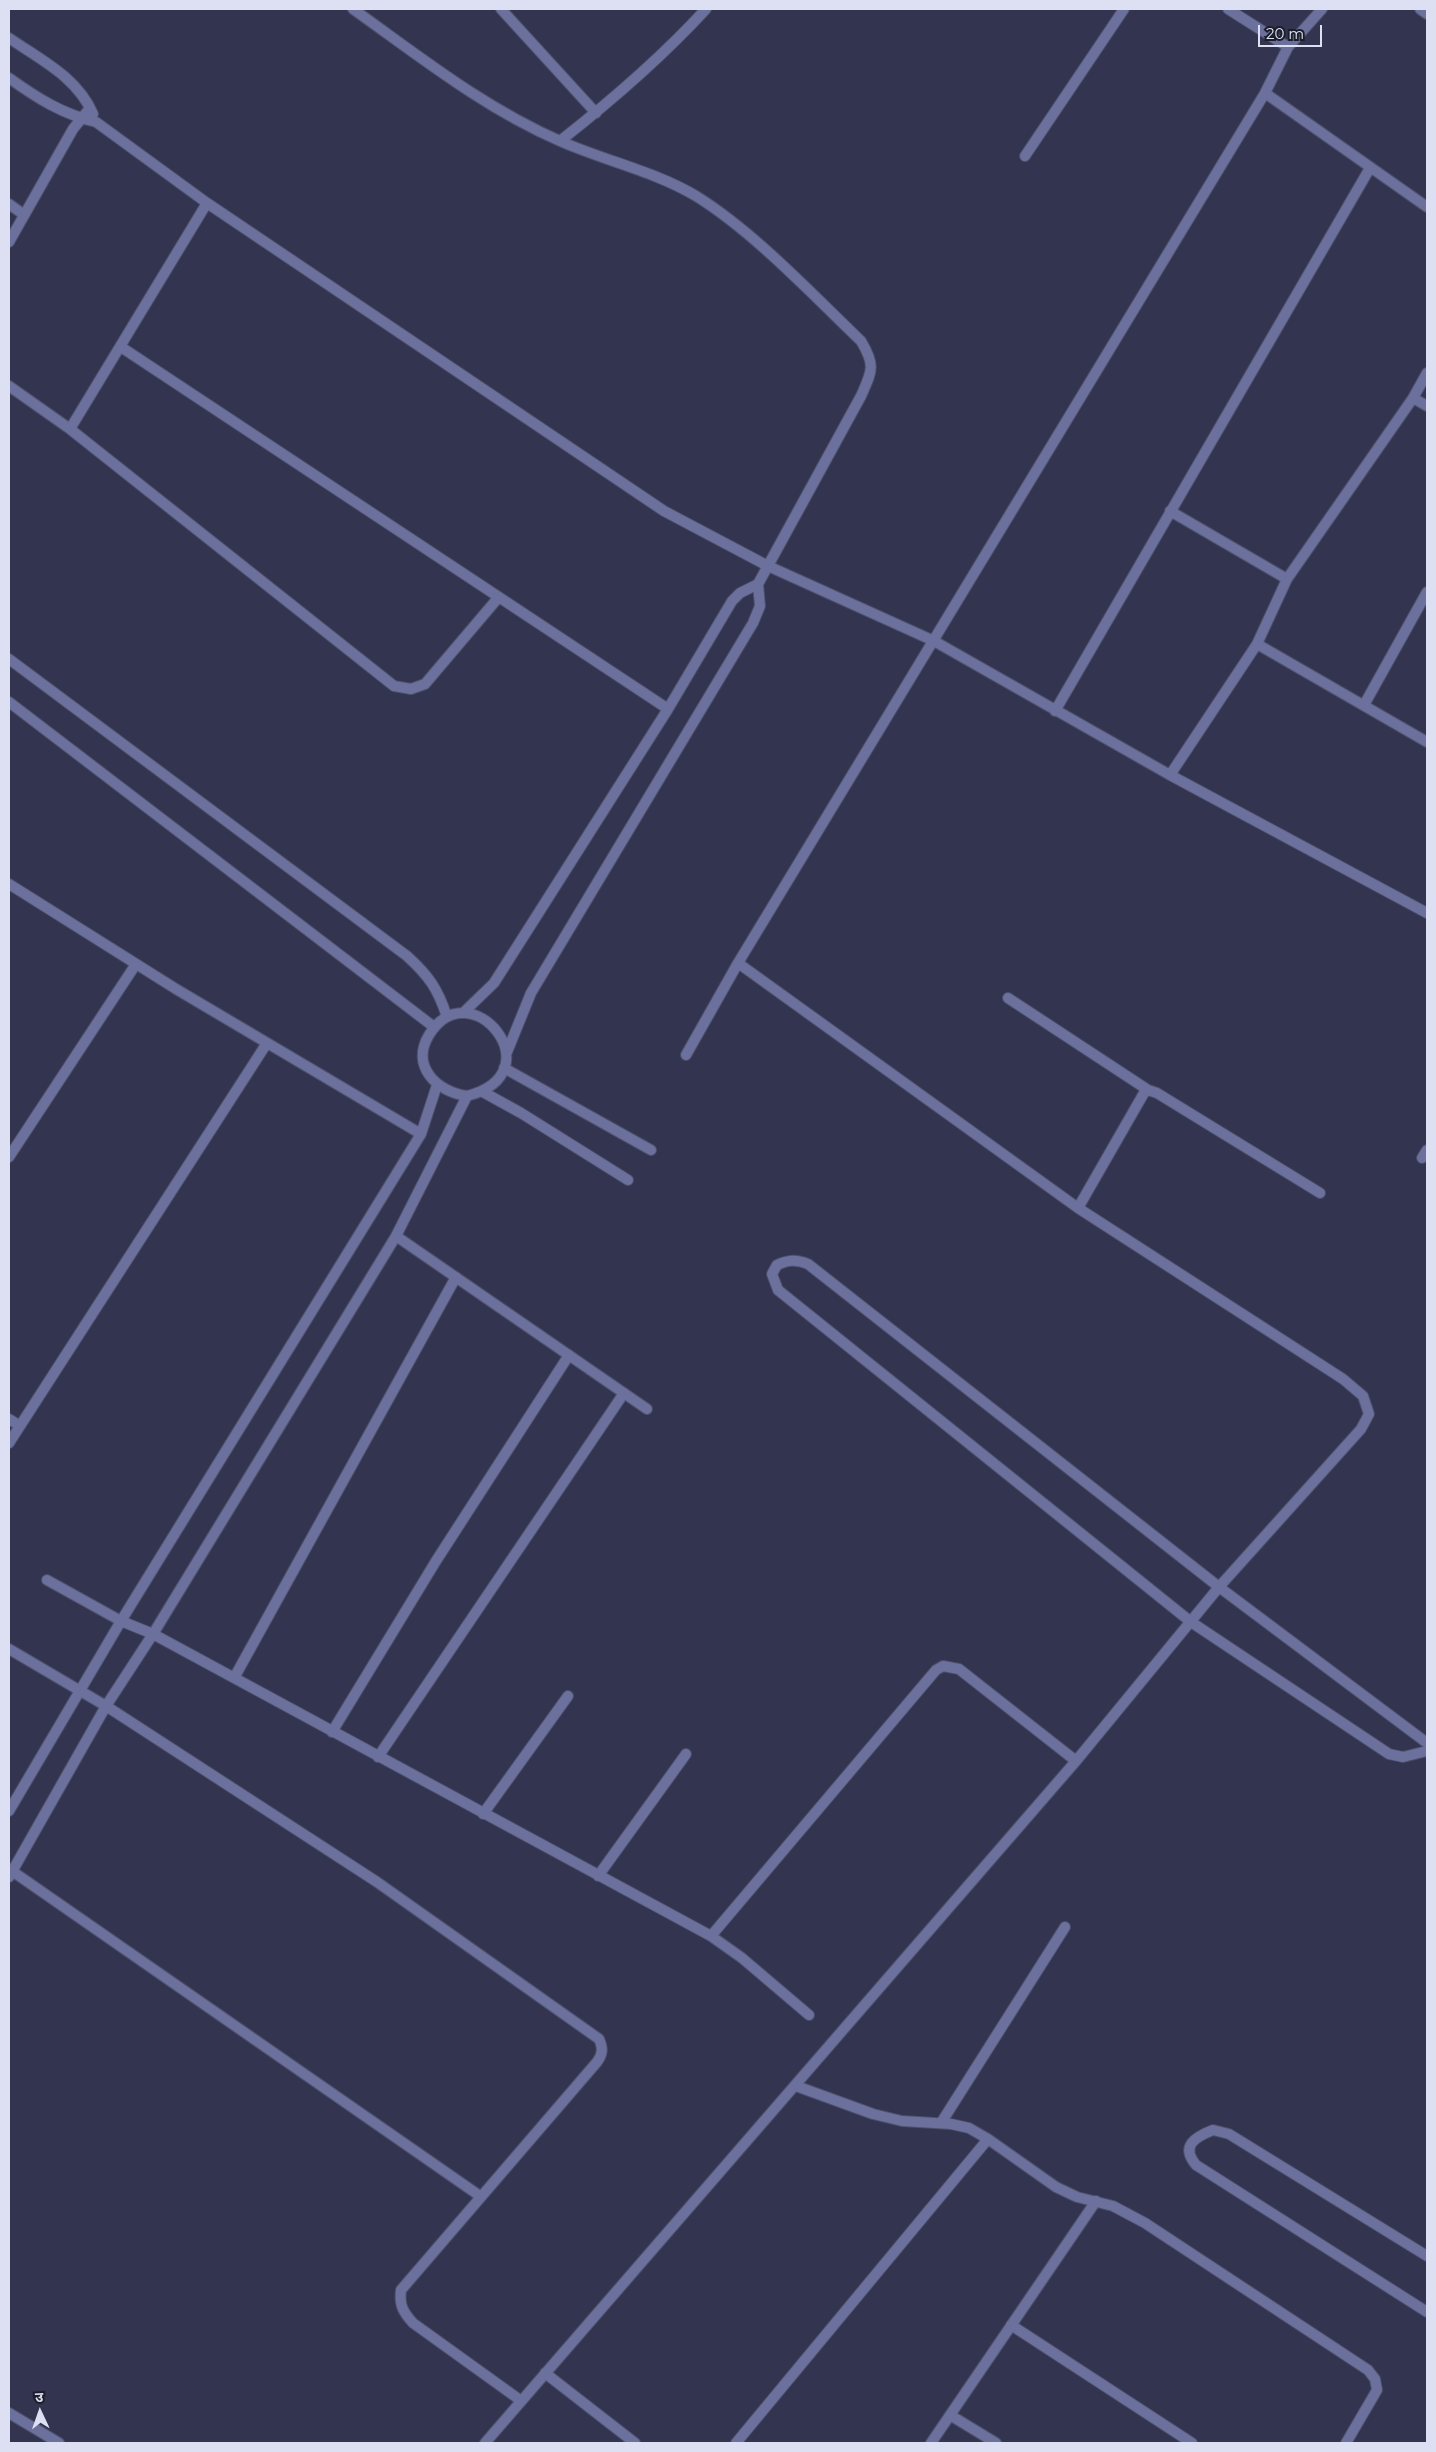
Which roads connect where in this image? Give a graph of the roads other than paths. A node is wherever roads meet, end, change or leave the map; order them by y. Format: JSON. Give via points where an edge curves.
{"nodes":[{"id":1,"x":353,"y":9,"type":"edge"},
{"id":2,"x":502,"y":9,"type":"edge"},
{"id":3,"x":706,"y":9,"type":"edge"},
{"id":4,"x":1124,"y":9,"type":"edge"},
{"id":5,"x":1228,"y":9,"type":"edge"},
{"id":6,"x":1322,"y":9,"type":"edge"},
{"id":7,"x":1420,"y":9,"type":"edge"},
{"id":8,"x":1427,"y":14,"type":"edge"},
{"id":9,"x":9,"y":38,"type":"edge"},
{"id":10,"x":1288,"y":47,"type":"junction"},
{"id":11,"x":9,"y":78,"type":"edge"},
{"id":12,"x":1265,"y":93,"type":"junction"},
{"id":13,"x":90,"y":108,"type":"junction"},
{"id":14,"x":596,"y":113,"type":"junction"},
{"id":15,"x":81,"y":118,"type":"junction"},
{"id":16,"x":96,"y":122,"type":"junction"},
{"id":17,"x":560,"y":141,"type":"junction"},
{"id":18,"x":1025,"y":156,"type":"dead end"},
{"id":19,"x":1370,"y":168,"type":"junction"},
{"id":20,"x":207,"y":203,"type":"junction"},
{"id":21,"x":9,"y":204,"type":"edge"},
{"id":22,"x":1427,"y":207,"type":"edge"},
{"id":23,"x":23,"y":214,"type":"junction"},
{"id":24,"x":9,"y":242,"type":"edge"},
{"id":25,"x":121,"y":347,"type":"junction"},
{"id":26,"x":1427,"y":373,"type":"edge"},
{"id":27,"x":9,"y":386,"type":"edge"},
{"id":28,"x":1413,"y":398,"type":"junction"},
{"id":29,"x":1427,"y":406,"type":"edge"},
{"id":30,"x":70,"y":429,"type":"junction"},
{"id":31,"x":1170,"y":511,"type":"junction"},
{"id":32,"x":768,"y":566,"type":"junction"},
{"id":33,"x":1287,"y":579,"type":"junction"},
{"id":34,"x":758,"y":584,"type":"junction"},
{"id":35,"x":1427,"y":592,"type":"edge"},
{"id":36,"x":498,"y":598,"type":"junction"},
{"id":37,"x":934,"y":641,"type":"junction"},
{"id":38,"x":1257,"y":644,"type":"junction"},
{"id":39,"x":9,"y":659,"type":"edge"},
{"id":40,"x":9,"y":702,"type":"edge"},
{"id":41,"x":1364,"y":705,"type":"junction"},
{"id":42,"x":668,"y":708,"type":"junction"},
{"id":43,"x":1056,"y":711,"type":"junction"},
{"id":44,"x":1427,"y":742,"type":"edge"},
{"id":45,"x":1170,"y":775,"type":"junction"},
{"id":46,"x":9,"y":884,"type":"edge"},
{"id":47,"x":1427,"y":913,"type":"edge"},
{"id":48,"x":738,"y":963,"type":"junction"},
{"id":49,"x":136,"y":964,"type":"junction"},
{"id":50,"x":1008,"y":998,"type":"dead end"},
{"id":51,"x":463,"y":1013,"type":"junction"},
{"id":52,"x":447,"y":1017,"type":"junction"},
{"id":53,"x":434,"y":1027,"type":"junction"},
{"id":54,"x":267,"y":1043,"type":"junction"},
{"id":55,"x":506,"y":1052,"type":"junction"},
{"id":56,"x":686,"y":1055,"type":"dead end"},
{"id":57,"x":504,"y":1068,"type":"junction"},
{"id":58,"x":437,"y":1085,"type":"junction"},
{"id":59,"x":1148,"y":1090,"type":"junction"},
{"id":60,"x":483,"y":1092,"type":"junction"},
{"id":61,"x":467,"y":1096,"type":"junction"},
{"id":62,"x":421,"y":1134,"type":"junction"},
{"id":63,"x":650,"y":1150,"type":"dead end"},
{"id":64,"x":9,"y":1156,"type":"edge"},
{"id":65,"x":628,"y":1180,"type":"dead end"},
{"id":66,"x":1320,"y":1194,"type":"dead end"},
{"id":67,"x":1078,"y":1208,"type":"junction"},
{"id":68,"x":396,"y":1236,"type":"junction"},
{"id":69,"x":456,"y":1277,"type":"junction"},
{"id":70,"x":569,"y":1355,"type":"junction"},
{"id":71,"x":624,"y":1393,"type":"junction"},
{"id":72,"x":647,"y":1409,"type":"dead end"},
{"id":73,"x":9,"y":1419,"type":"edge"},
{"id":74,"x":20,"y":1426,"type":"junction"},
{"id":75,"x":9,"y":1443,"type":"edge"},
{"id":76,"x":47,"y":1580,"type":"dead end"},
{"id":77,"x":1219,"y":1587,"type":"junction"},
{"id":78,"x":121,"y":1621,"type":"junction"},
{"id":79,"x":1191,"y":1622,"type":"junction"},
{"id":80,"x":153,"y":1634,"type":"junction"},
{"id":81,"x":9,"y":1649,"type":"edge"},
{"id":82,"x":234,"y":1678,"type":"junction"},
{"id":83,"x":80,"y":1691,"type":"junction"},
{"id":84,"x":568,"y":1696,"type":"dead end"},
{"id":85,"x":106,"y":1706,"type":"junction"},
{"id":86,"x":332,"y":1732,"type":"junction"},
{"id":87,"x":1427,"y":1743,"type":"edge"},
{"id":88,"x":1427,"y":1752,"type":"edge"},
{"id":89,"x":686,"y":1754,"type":"dead end"},
{"id":90,"x":378,"y":1757,"type":"junction"},
{"id":91,"x":1076,"y":1761,"type":"junction"},
{"id":92,"x":9,"y":1811,"type":"edge"},
{"id":93,"x":483,"y":1814,"type":"junction"},
{"id":94,"x":11,"y":1874,"type":"edge"},
{"id":95,"x":598,"y":1876,"type":"junction"},
{"id":96,"x":1065,"y":1927,"type":"dead end"},
{"id":97,"x":711,"y":1936,"type":"junction"},
{"id":98,"x":809,"y":2015,"type":"dead end"},
{"id":99,"x":796,"y":2086,"type":"junction"},
{"id":100,"x":941,"y":2124,"type":"junction"},
{"id":101,"x":988,"y":2139,"type":"junction"},
{"id":102,"x":480,"y":2196,"type":"junction"},
{"id":103,"x":1096,"y":2200,"type":"junction"},
{"id":104,"x":1427,"y":2256,"type":"edge"},
{"id":105,"x":1427,"y":2312,"type":"edge"},
{"id":106,"x":1011,"y":2325,"type":"junction"},
{"id":107,"x":545,"y":2373,"type":"junction"},
{"id":108,"x":520,"y":2400,"type":"junction"},
{"id":109,"x":9,"y":2413,"type":"edge"},
{"id":110,"x":950,"y":2415,"type":"junction"},
{"id":111,"x":59,"y":2443,"type":"edge"},
{"id":112,"x":485,"y":2443,"type":"edge"},
{"id":113,"x":636,"y":2443,"type":"edge"},
{"id":114,"x":736,"y":2443,"type":"edge"},
{"id":115,"x":931,"y":2443,"type":"edge"},
{"id":116,"x":996,"y":2443,"type":"edge"},
{"id":117,"x":1192,"y":2443,"type":"edge"},
{"id":118,"x":1346,"y":2443,"type":"edge"}],
"edges":[{"from":1,"to":17,"type":"street","via":[[482,101]]},
{"from":2,"to":14,"type":"street"},
{"from":3,"to":14,"type":"street"},
{"from":4,"to":18,"type":"street"},
{"from":5,"to":10,"type":"street"},
{"from":6,"to":10,"type":"street"},
{"from":7,"to":8,"type":"street"},
{"from":9,"to":13,"type":"street","via":[[69,79]]},
{"from":10,"to":12,"type":"street"},
{"from":11,"to":15,"type":"street","via":[[44,103]]},
{"from":12,"to":19,"type":"street"},
{"from":12,"to":37,"type":"street"},
{"from":13,"to":15,"type":"street"},
{"from":13,"to":16,"type":"street"},
{"from":14,"to":17,"type":"street"},
{"from":15,"to":16,"type":"street"},
{"from":15,"to":23,"type":"street"},
{"from":16,"to":20,"type":"street"},
{"from":17,"to":32,"type":"street","via":[[660,178],[696,196],[730,219],[861,341],[871,358],[870,374],[861,396]]},
{"from":19,"to":22,"type":"street"},
{"from":19,"to":31,"type":"street"},
{"from":20,"to":25,"type":"street"},
{"from":20,"to":32,"type":"street","via":[[664,511]]},
{"from":21,"to":23,"type":"street"},
{"from":23,"to":24,"type":"street"},
{"from":25,"to":30,"type":"street"},
{"from":25,"to":36,"type":"street"},
{"from":26,"to":28,"type":"street"},
{"from":27,"to":30,"type":"street"},
{"from":28,"to":29,"type":"street"},
{"from":28,"to":33,"type":"street"},
{"from":30,"to":36,"type":"street","via":[[394,686],[411,689],[425,684]]},
{"from":31,"to":33,"type":"street"},
{"from":31,"to":43,"type":"street"},
{"from":32,"to":34,"type":"street"},
{"from":32,"to":37,"type":"street"},
{"from":33,"to":38,"type":"street"},
{"from":34,"to":42,"type":"street","via":[[732,601]]},
{"from":34,"to":55,"type":"street","via":[[760,606],[753,623],[532,993]]},
{"from":35,"to":41,"type":"street"},
{"from":36,"to":42,"type":"street"},
{"from":37,"to":43,"type":"street"},
{"from":37,"to":48,"type":"street"},
{"from":38,"to":41,"type":"street"},
{"from":38,"to":45,"type":"street"},
{"from":39,"to":52,"type":"street","via":[[407,956],[425,972],[439,992]]},
{"from":40,"to":53,"type":"street"},
{"from":41,"to":44,"type":"street"},
{"from":42,"to":51,"type":"street","via":[[494,983]]},
{"from":43,"to":45,"type":"street"},
{"from":45,"to":47,"type":"street"},
{"from":46,"to":49,"type":"street"},
{"from":48,"to":56,"type":"street"},
{"from":48,"to":67,"type":"street"},
{"from":49,"to":54,"type":"street"},
{"from":49,"to":64,"type":"street"},
{"from":50,"to":59,"type":"street"},
{"from":51,"to":52,"type":"street"},
{"from":51,"to":55,"type":"street","via":[[479,1016],[493,1024],[502,1037]]},
{"from":52,"to":53,"type":"street"},
{"from":53,"to":58,"type":"street","via":[[426,1041],[423,1057],[427,1072]]},
{"from":54,"to":62,"type":"street"},
{"from":54,"to":74,"type":"street"},
{"from":55,"to":57,"type":"street"},
{"from":57,"to":60,"type":"street","via":[[496,1082]]},
{"from":57,"to":63,"type":"street"},
{"from":58,"to":61,"type":"street","via":[[451,1094]]},
{"from":58,"to":62,"type":"street"},
{"from":59,"to":66,"type":"street","via":[[1157,1092]]},
{"from":59,"to":67,"type":"street"},
{"from":60,"to":61,"type":"street"},
{"from":60,"to":65,"type":"street","via":[[521,1112]]},
{"from":61,"to":68,"type":"street"},
{"from":62,"to":78,"type":"street"},
{"from":67,"to":77,"type":"street","via":[[1343,1379],[1363,1396],[1369,1414],[1361,1429]]},
{"from":68,"to":69,"type":"street"},
{"from":68,"to":80,"type":"street"},
{"from":69,"to":70,"type":"street"},
{"from":69,"to":82,"type":"street"},
{"from":70,"to":71,"type":"street"},
{"from":70,"to":86,"type":"street","via":[[436,1561]]},
{"from":71,"to":72,"type":"street"},
{"from":71,"to":90,"type":"street"},
{"from":73,"to":74,"type":"street"},
{"from":74,"to":75,"type":"street"},
{"from":76,"to":78,"type":"street"},
{"from":77,"to":79,"type":"street"},
{"from":77,"to":79,"type":"street","via":[[808,1264],[788,1260],[777,1264],[772,1274],[778,1290]]},
{"from":77,"to":87,"type":"street"},
{"from":78,"to":80,"type":"street"},
{"from":78,"to":83,"type":"street"},
{"from":79,"to":88,"type":"street","via":[[1389,1754],[1404,1757]]},
{"from":79,"to":91,"type":"street"},
{"from":80,"to":82,"type":"street"},
{"from":80,"to":85,"type":"street"},
{"from":81,"to":83,"type":"street"},
{"from":82,"to":86,"type":"street"},
{"from":83,"to":85,"type":"street"},
{"from":83,"to":92,"type":"street"},
{"from":84,"to":93,"type":"street"},
{"from":85,"to":94,"type":"street"},
{"from":85,"to":102,"type":"street","via":[[377,1882],[598,2039],[602,2055],[597,2062]]},
{"from":86,"to":90,"type":"street"},
{"from":89,"to":95,"type":"street"},
{"from":90,"to":93,"type":"street"},
{"from":91,"to":97,"type":"street","via":[[959,1668],[943,1666],[936,1670]]},
{"from":91,"to":99,"type":"street"},
{"from":93,"to":95,"type":"street"},
{"from":94,"to":102,"type":"street"},
{"from":95,"to":97,"type":"street"},
{"from":96,"to":100,"type":"street"},
{"from":97,"to":98,"type":"street"},
{"from":99,"to":100,"type":"street","via":[[873,2114],[902,2121]]},
{"from":99,"to":107,"type":"street"},
{"from":100,"to":101,"type":"street","via":[[969,2128]]},
{"from":101,"to":103,"type":"street","via":[[1056,2187],[1077,2197]]},
{"from":101,"to":114,"type":"street"},
{"from":102,"to":108,"type":"street","via":[[401,2290],[400,2302],[404,2314],[413,2323]]},
{"from":103,"to":106,"type":"street"},
{"from":103,"to":118,"type":"street","via":[[1145,2223],[1368,2370],[1377,2390]]},
{"from":104,"to":105,"type":"street","via":[[1229,2134],[1213,2130],[1192,2142],[1189,2148],[1190,2158],[1196,2165]]},
{"from":106,"to":110,"type":"street"},
{"from":106,"to":117,"type":"street"},
{"from":107,"to":108,"type":"street"},
{"from":107,"to":113,"type":"street"},
{"from":108,"to":112,"type":"street"},
{"from":109,"to":111,"type":"street"},
{"from":110,"to":115,"type":"street"},
{"from":110,"to":116,"type":"street"}]}
